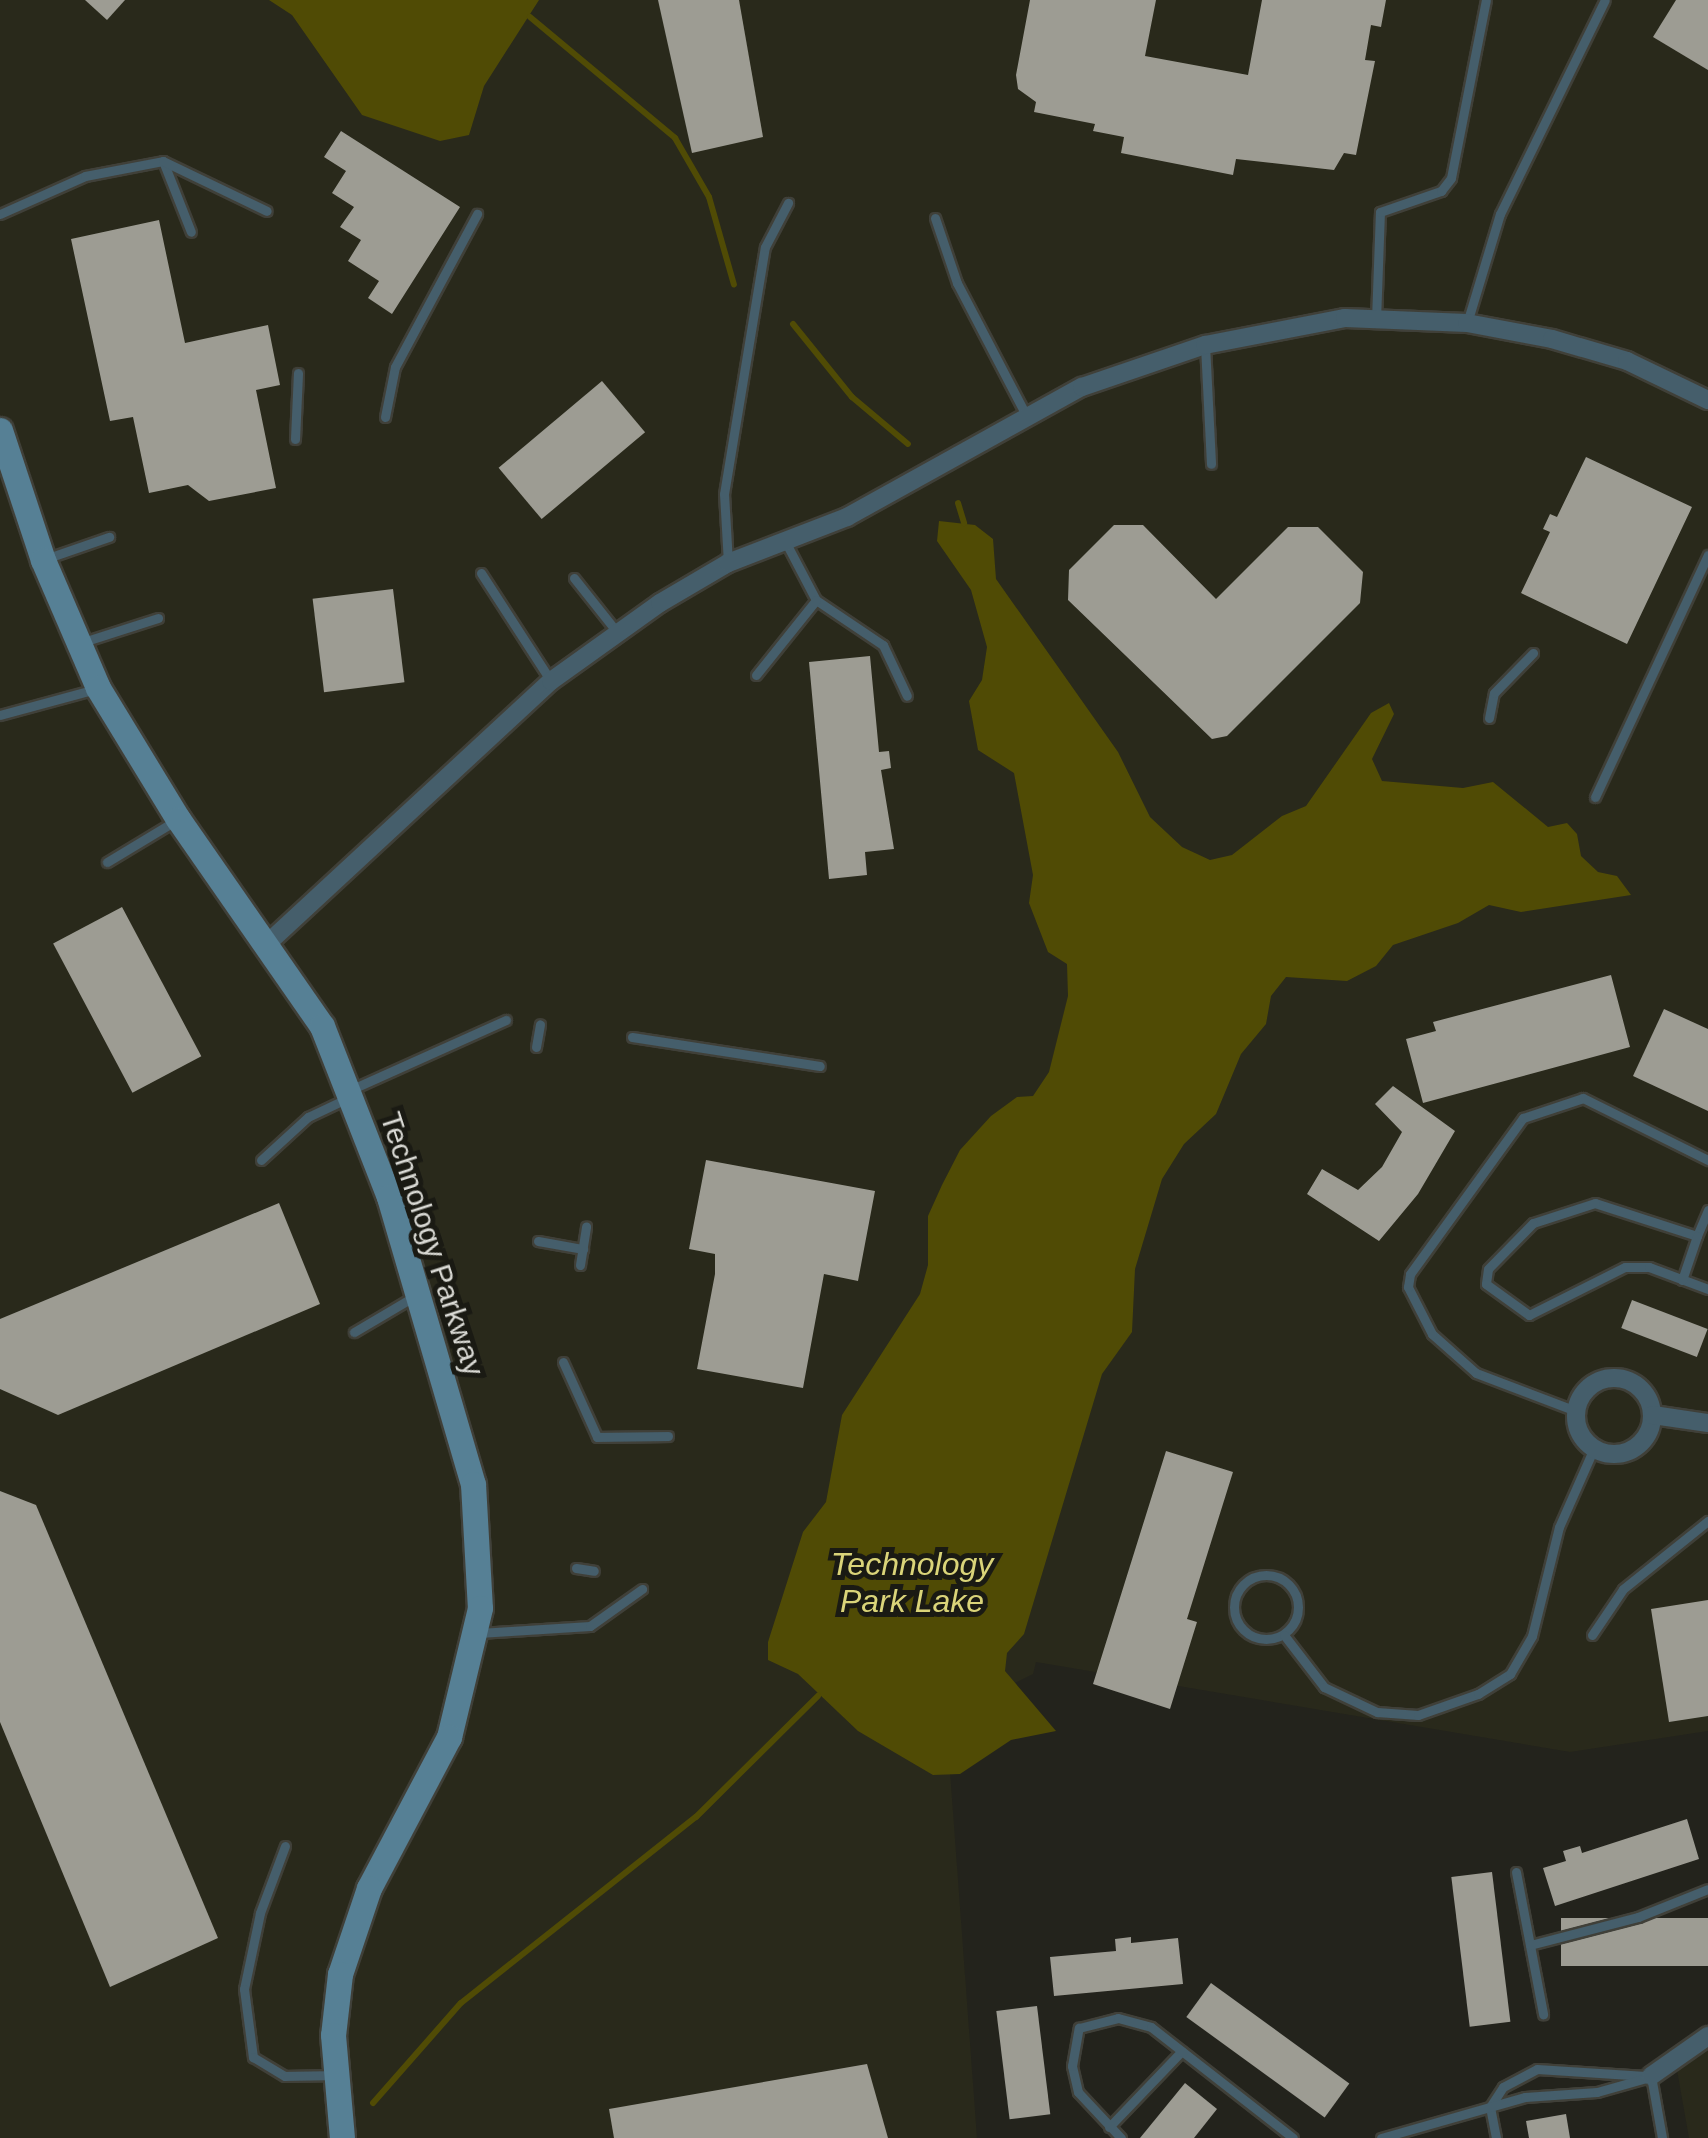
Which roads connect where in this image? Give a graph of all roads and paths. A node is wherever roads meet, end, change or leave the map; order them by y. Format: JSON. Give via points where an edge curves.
{"nodes":[{"id":1,"x":1486,"y":0,"type":"edge"},
{"id":2,"x":1605,"y":0,"type":"edge"},
{"id":3,"x":163,"y":161,"type":"junction"},
{"id":4,"x":788,"y":203,"type":"dead end"},
{"id":5,"x":267,"y":211,"type":"dead end"},
{"id":6,"x":0,"y":214,"type":"edge"},
{"id":7,"x":477,"y":214,"type":"dead end"},
{"id":8,"x":935,"y":218,"type":"dead end"},
{"id":9,"x":191,"y":232,"type":"dead end"},
{"id":10,"x":1376,"y":320,"type":"junction"},
{"id":11,"x":1468,"y":323,"type":"junction"},
{"id":12,"x":1206,"y":345,"type":"junction"},
{"id":13,"x":298,"y":373,"type":"dead end"},
{"id":14,"x":1708,"y":400,"type":"edge"},
{"id":15,"x":385,"y":417,"type":"dead end"},
{"id":16,"x":1028,"y":420,"type":"junction"},
{"id":17,"x":0,"y":430,"type":"edge"},
{"id":18,"x":295,"y":439,"type":"dead end"},
{"id":19,"x":1212,"y":464,"type":"dead end"},
{"id":20,"x":109,"y":537,"type":"dead end"},
{"id":21,"x":785,"y":541,"type":"junction"},
{"id":22,"x":1708,"y":555,"type":"edge"},
{"id":23,"x":42,"y":560,"type":"junction"},
{"id":24,"x":728,"y":563,"type":"junction"},
{"id":25,"x":480,"y":572,"type":"dead end"},
{"id":26,"x":574,"y":578,"type":"dead end"},
{"id":27,"x":816,"y":600,"type":"junction"},
{"id":28,"x":158,"y":618,"type":"dead end"},
{"id":29,"x":617,"y":632,"type":"junction"},
{"id":30,"x":78,"y":643,"type":"junction"},
{"id":31,"x":1534,"y":653,"type":"dead end"},
{"id":32,"x":756,"y":675,"type":"dead end"},
{"id":33,"x":551,"y":681,"type":"junction"},
{"id":34,"x":98,"y":688,"type":"junction"},
{"id":35,"x":907,"y":696,"type":"dead end"},
{"id":36,"x":0,"y":715,"type":"edge"},
{"id":37,"x":1489,"y":718,"type":"dead end"},
{"id":38,"x":1595,"y":797,"type":"dead end"},
{"id":39,"x":178,"y":819,"type":"junction"},
{"id":40,"x":107,"y":862,"type":"dead end"},
{"id":41,"x":270,"y":942,"type":"junction"},
{"id":42,"x":506,"y":1020,"type":"dead end"},
{"id":43,"x":540,"y":1024,"type":"dead end"},
{"id":44,"x":632,"y":1037,"type":"dead end"},
{"id":45,"x":536,"y":1047,"type":"dead end"},
{"id":46,"x":820,"y":1066,"type":"dead end"},
{"id":47,"x":349,"y":1094,"type":"junction"},
{"id":48,"x":260,"y":1160,"type":"dead end"},
{"id":49,"x":1708,"y":1160,"type":"edge"},
{"id":50,"x":1708,"y":1210,"type":"edge"},
{"id":51,"x":586,"y":1226,"type":"dead end"},
{"id":52,"x":1697,"y":1236,"type":"junction"},
{"id":53,"x":538,"y":1241,"type":"dead end"},
{"id":54,"x":582,"y":1249,"type":"junction"},
{"id":55,"x":580,"y":1264,"type":"dead end"},
{"id":56,"x":1682,"y":1280,"type":"junction"},
{"id":57,"x":1708,"y":1288,"type":"edge"},
{"id":58,"x":418,"y":1294,"type":"junction"},
{"id":59,"x":354,"y":1332,"type":"dead end"},
{"id":60,"x":563,"y":1362,"type":"dead end"},
{"id":61,"x":1576,"y":1411,"type":"junction"},
{"id":62,"x":1653,"y":1414,"type":"junction"},
{"id":63,"x":1708,"y":1423,"type":"edge"},
{"id":64,"x":668,"y":1436,"type":"dead end"},
{"id":65,"x":1594,"y":1448,"type":"junction"},
{"id":66,"x":1708,"y":1521,"type":"edge"},
{"id":67,"x":576,"y":1568,"type":"dead end"},
{"id":68,"x":594,"y":1572,"type":"dead end"},
{"id":69,"x":642,"y":1588,"type":"dead end"},
{"id":70,"x":476,"y":1633,"type":"junction"},
{"id":71,"x":1284,"y":1634,"type":"junction"},
{"id":72,"x":1592,"y":1635,"type":"dead end"},
{"id":73,"x":286,"y":1846,"type":"dead end"},
{"id":74,"x":1516,"y":1872,"type":"dead end"},
{"id":75,"x":1708,"y":1889,"type":"edge"},
{"id":76,"x":1530,"y":1945,"type":"junction"},
{"id":77,"x":1543,"y":2014,"type":"dead end"},
{"id":78,"x":1708,"y":2036,"type":"edge"},
{"id":79,"x":1182,"y":2052,"type":"junction"},
{"id":80,"x":336,"y":2076,"type":"junction"},
{"id":81,"x":1651,"y":2076,"type":"junction"},
{"id":82,"x":1490,"y":2107,"type":"junction"},
{"id":83,"x":1110,"y":2127,"type":"junction"},
{"id":84,"x":342,"y":2138,"type":"edge"},
{"id":85,"x":1121,"y":2138,"type":"edge"},
{"id":86,"x":1294,"y":2138,"type":"edge"},
{"id":87,"x":1381,"y":2138,"type":"edge"},
{"id":88,"x":1496,"y":2138,"type":"edge"},
{"id":89,"x":1662,"y":2138,"type":"edge"}],
"edges":[{"from":1,"to":10,"type":"lane","via":[[1452,178],[1441,191],[1380,212]]},
{"from":2,"to":11,"type":"lane","via":[[1500,214]]},
{"from":3,"to":5,"type":"lane"},
{"from":3,"to":6,"type":"lane","via":[[84,176]]},
{"from":3,"to":9,"type":"lane"},
{"from":4,"to":24,"type":"lane","via":[[765,247],[730,456],[724,494]]},
{"from":7,"to":15,"type":"lane","via":[[395,368]]},
{"from":8,"to":16,"type":"lane","via":[[957,283]]},
{"from":10,"to":11,"type":"street"},
{"from":10,"to":12,"type":"street","via":[[1274,328]]},
{"from":11,"to":14,"type":"street","via":[[1628,361]]},
{"from":12,"to":16,"type":"street","via":[[1082,386]]},
{"from":12,"to":19,"type":"lane"},
{"from":13,"to":18,"type":"lane"},
{"from":16,"to":21,"type":"street","via":[[846,517]]},
{"from":17,"to":23,"type":"street","name":"Technology Parkway"},
{"from":20,"to":23,"type":"lane"},
{"from":21,"to":24,"type":"street"},
{"from":21,"to":27,"type":"lane"},
{"from":22,"to":38,"type":"lane"},
{"from":23,"to":30,"type":"street","name":"Technology Parkway"},
{"from":24,"to":29,"type":"street"},
{"from":25,"to":33,"type":"lane"},
{"from":26,"to":29,"type":"lane"},
{"from":27,"to":32,"type":"lane"},
{"from":27,"to":35,"type":"lane","via":[[883,645]]},
{"from":28,"to":30,"type":"lane"},
{"from":29,"to":33,"type":"street"},
{"from":30,"to":34,"type":"street","name":"Technology Parkway"},
{"from":31,"to":37,"type":"lane","via":[[1494,693]]},
{"from":33,"to":41,"type":"street"},
{"from":34,"to":36,"type":"lane"},
{"from":34,"to":39,"type":"street","name":"Technology Parkway"},
{"from":39,"to":40,"type":"lane"},
{"from":39,"to":41,"type":"street","name":"Technology Parkway"},
{"from":41,"to":47,"type":"street","name":"Technology Parkway","via":[[322,1026]]},
{"from":42,"to":47,"type":"lane"},
{"from":43,"to":45,"type":"lane"},
{"from":44,"to":46,"type":"lane"},
{"from":47,"to":48,"type":"lane","via":[[308,1118]]},
{"from":47,"to":58,"type":"street","name":"Technology Parkway"},
{"from":49,"to":61,"type":"lane","via":[[1583,1098],[1523,1118],[1410,1274],[1408,1287],[1432,1334],[1476,1373]]},
{"from":50,"to":52,"type":"lane"},
{"from":51,"to":54,"type":"lane"},
{"from":52,"to":56,"type":"lane"},
{"from":52,"to":56,"type":"lane","via":[[1594,1202],[1533,1223],[1488,1269],[1486,1284],[1529,1316],[1625,1267],[1649,1267]]},
{"from":53,"to":54,"type":"lane"},
{"from":54,"to":55,"type":"lane"},
{"from":56,"to":57,"type":"lane"},
{"from":58,"to":59,"type":"lane"},
{"from":58,"to":70,"type":"street","name":"Technology Parkway","via":[[474,1484],[480,1549]]},
{"from":60,"to":64,"type":"lane","via":[[598,1437]]},
{"from":61,"to":62,"type":"street","via":[[1583,1393],[1616,1377],[1648,1396]]},
{"from":61,"to":65,"type":"street","via":[[1583,1438]]},
{"from":62,"to":63,"type":"street"},
{"from":62,"to":65,"type":"street","via":[[1650,1431],[1626,1452]]},
{"from":65,"to":71,"type":"lane","via":[[1560,1527],[1532,1636],[1510,1674],[1478,1694],[1418,1716],[1377,1712],[1324,1687]]},
{"from":66,"to":72,"type":"lane","via":[[1623,1589]]},
{"from":67,"to":68,"type":"lane"},
{"from":69,"to":70,"type":"lane","via":[[590,1626]]},
{"from":70,"to":80,"type":"street","name":"Technology Parkway","via":[[449,1737],[354,1920],[340,1974]]},
{"from":71,"to":71,"type":"lane","via":[[1297,1618],[1299,1599],[1283,1581],[1261,1574],[1238,1586],[1232,1612],[1244,1632]]},
{"from":73,"to":80,"type":"lane","via":[[260,1913],[244,1989],[252,2057],[286,2076]]},
{"from":74,"to":76,"type":"lane"},
{"from":75,"to":76,"type":"lane","via":[[1638,1917]]},
{"from":76,"to":77,"type":"lane"},
{"from":78,"to":81,"type":"street"},
{"from":79,"to":83,"type":"lane"},
{"from":79,"to":83,"type":"lane","via":[[1136,2020],[1078,2028],[1071,2044],[1078,2092]]},
{"from":79,"to":86,"type":"lane"},
{"from":80,"to":84,"type":"street","name":"Technology Parkway"},
{"from":81,"to":82,"type":"lane","via":[[1597,2092],[1545,2093]]},
{"from":81,"to":82,"type":"lane","via":[[1537,2069],[1503,2087]]},
{"from":81,"to":89,"type":"lane"},
{"from":82,"to":87,"type":"lane"},
{"from":82,"to":88,"type":"lane"},
{"from":83,"to":85,"type":"lane"}]}
